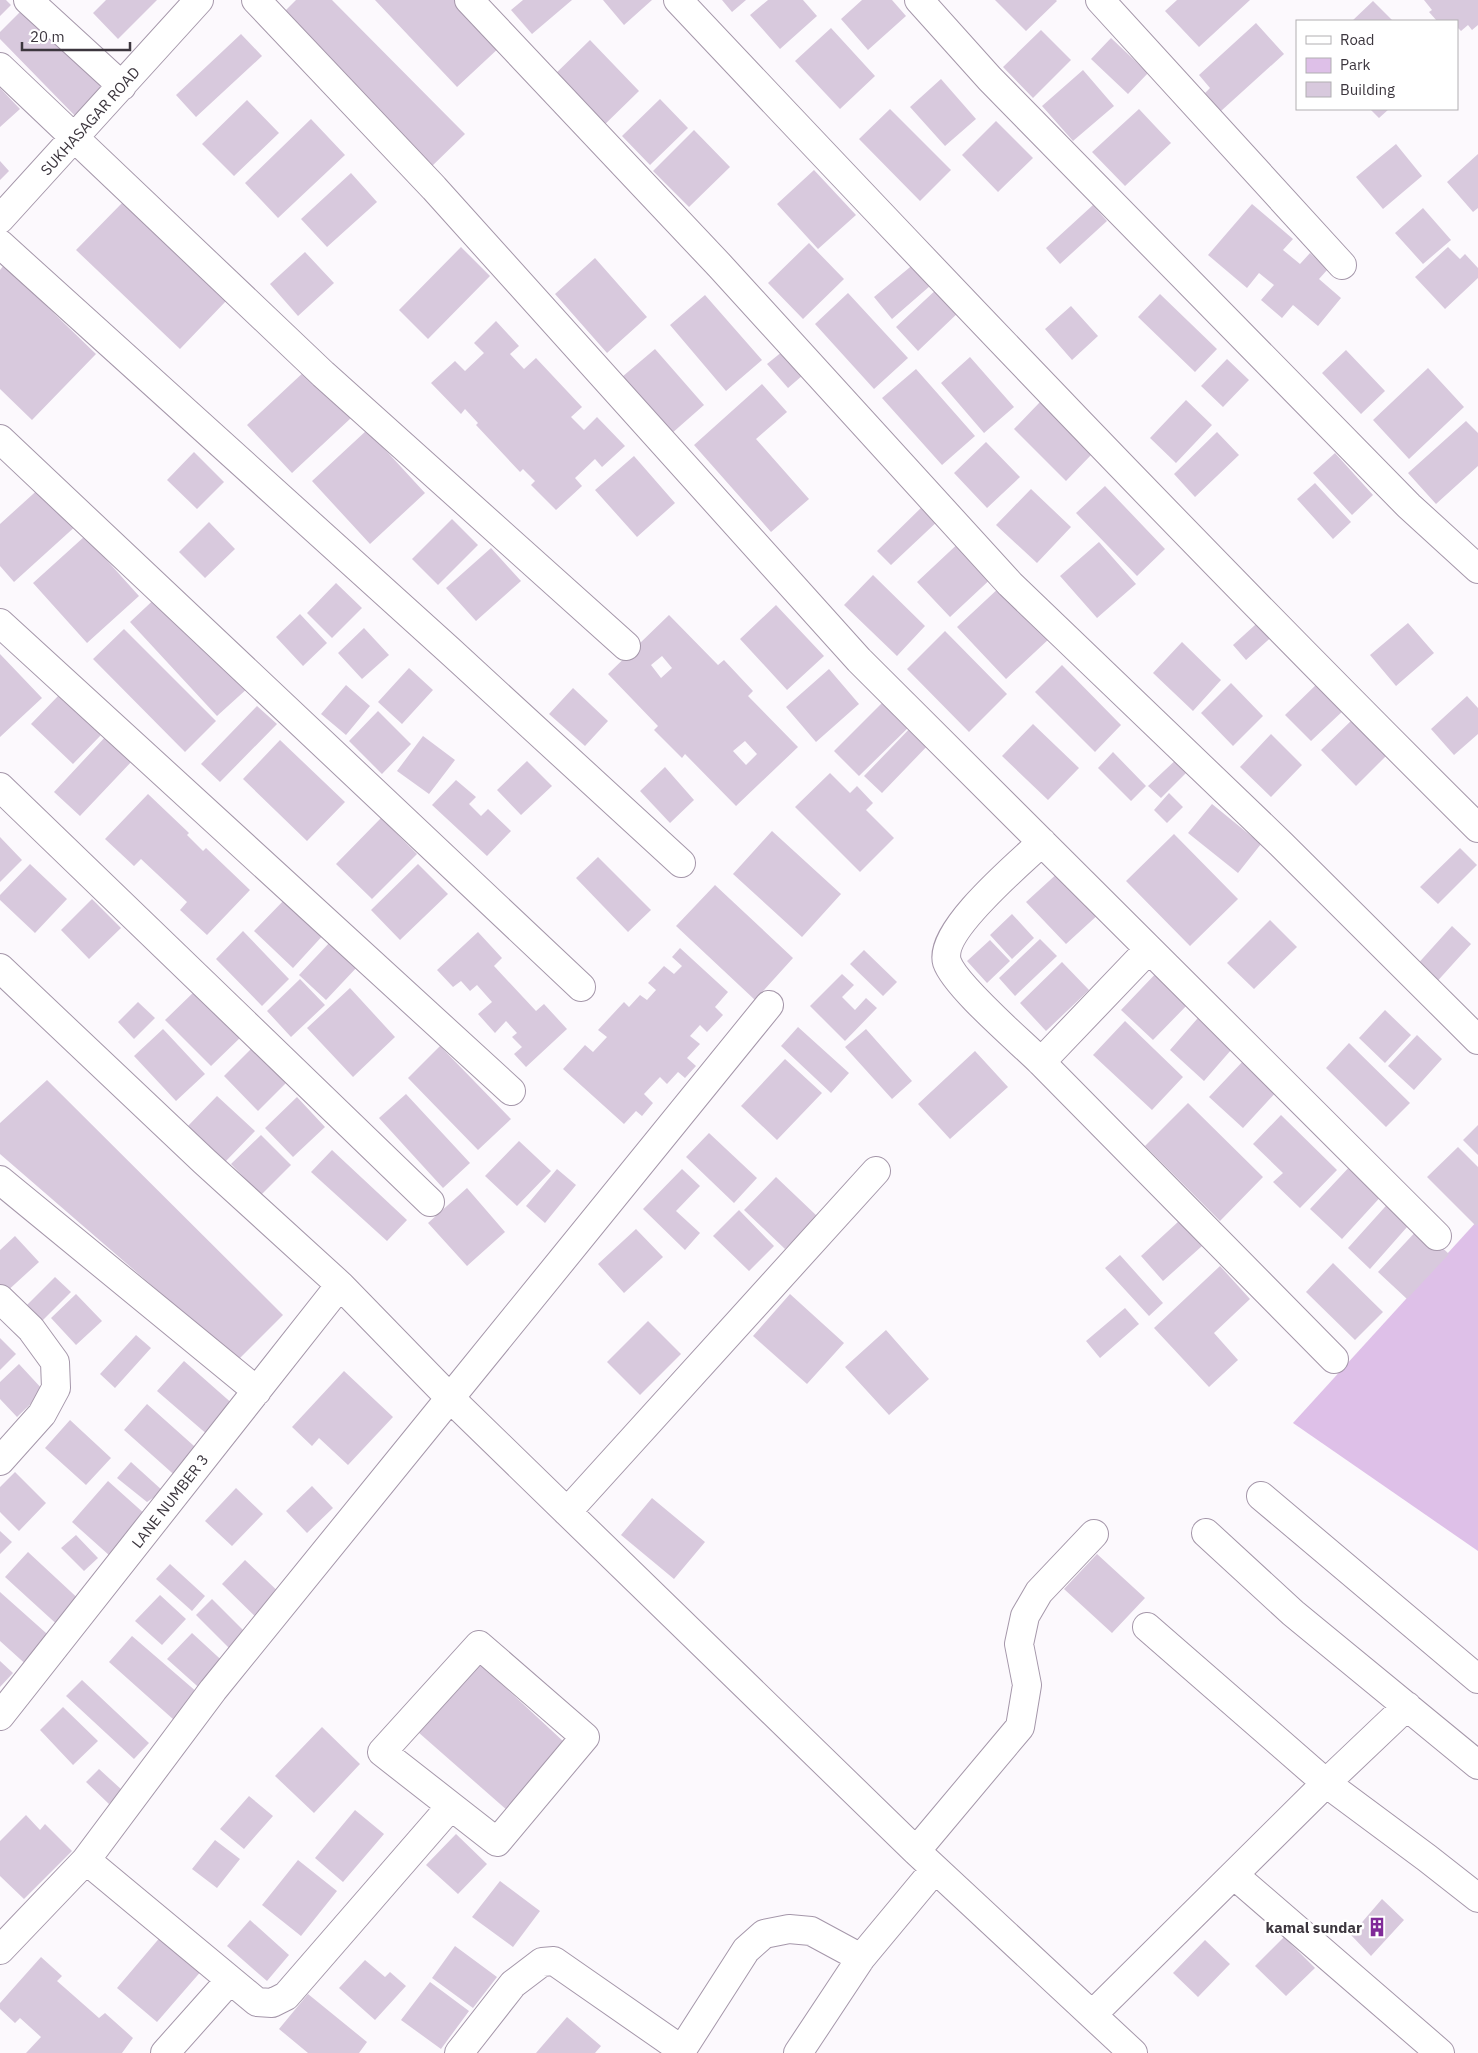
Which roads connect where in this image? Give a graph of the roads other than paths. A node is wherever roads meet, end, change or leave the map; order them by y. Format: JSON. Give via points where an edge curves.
{"nodes":[{"id":1,"x":28,"y":0,"type":"edge"},
{"id":2,"x":199,"y":0,"type":"edge"},
{"id":3,"x":256,"y":0,"type":"edge"},
{"id":4,"x":469,"y":0,"type":"edge"},
{"id":5,"x":678,"y":0,"type":"edge"},
{"id":6,"x":919,"y":0,"type":"edge"},
{"id":7,"x":1100,"y":0,"type":"edge"},
{"id":8,"x":0,"y":67,"type":"edge"},
{"id":9,"x":122,"y":86,"type":"junction"},
{"id":10,"x":75,"y":138,"type":"junction"},
{"id":11,"x":0,"y":219,"type":"edge"},
{"id":12,"x":0,"y":244,"type":"edge"},
{"id":13,"x":1342,"y":265,"type":"dead end"},
{"id":14,"x":0,"y":439,"type":"edge"},
{"id":15,"x":1478,"y":569,"type":"edge"},
{"id":16,"x":0,"y":623,"type":"edge"},
{"id":17,"x":626,"y":646,"type":"dead end"},
{"id":18,"x":0,"y":787,"type":"edge"},
{"id":19,"x":1478,"y":828,"type":"edge"},
{"id":20,"x":1042,"y":842,"type":"junction"},
{"id":21,"x":681,"y":863,"type":"dead end"},
{"id":22,"x":1149,"y":949,"type":"junction"},
{"id":23,"x":0,"y":968,"type":"edge"},
{"id":24,"x":581,"y":987,"type":"dead end"},
{"id":25,"x":769,"y":1005,"type":"dead end"},
{"id":26,"x":1478,"y":1040,"type":"edge"},
{"id":27,"x":1041,"y":1062,"type":"junction"},
{"id":28,"x":510,"y":1091,"type":"dead end"},
{"id":29,"x":876,"y":1172,"type":"dead end"},
{"id":30,"x":0,"y":1180,"type":"edge"},
{"id":31,"x":430,"y":1202,"type":"dead end"},
{"id":32,"x":1437,"y":1236,"type":"dead end"},
{"id":33,"x":340,"y":1285,"type":"junction"},
{"id":34,"x":0,"y":1299,"type":"edge"},
{"id":35,"x":1334,"y":1359,"type":"dead end"},
{"id":36,"x":256,"y":1391,"type":"junction"},
{"id":37,"x":450,"y":1398,"type":"junction"},
{"id":38,"x":0,"y":1461,"type":"edge"},
{"id":39,"x":1261,"y":1496,"type":"dead end"},
{"id":40,"x":567,"y":1512,"type":"junction"},
{"id":41,"x":1206,"y":1533,"type":"dead end"},
{"id":42,"x":1094,"y":1534,"type":"dead end"},
{"id":43,"x":1147,"y":1627,"type":"dead end"},
{"id":44,"x":1478,"y":1679,"type":"edge"},
{"id":45,"x":1407,"y":1706,"type":"junction"},
{"id":46,"x":0,"y":1716,"type":"edge"},
{"id":47,"x":1478,"y":1765,"type":"edge"},
{"id":48,"x":1326,"y":1784,"type":"junction"},
{"id":49,"x":451,"y":1806,"type":"junction"},
{"id":50,"x":86,"y":1860,"type":"junction"},
{"id":51,"x":926,"y":1860,"type":"junction"},
{"id":52,"x":1234,"y":1874,"type":"junction"},
{"id":53,"x":1478,"y":1898,"type":"edge"},
{"id":54,"x":0,"y":1950,"type":"edge"},
{"id":55,"x":861,"y":1958,"type":"junction"},
{"id":56,"x":230,"y":1980,"type":"junction"},
{"id":57,"x":1093,"y":2014,"type":"junction"},
{"id":58,"x":1423,"y":2048,"type":"edge"},
{"id":59,"x":681,"y":2051,"type":"edge"},
{"id":60,"x":164,"y":2053,"type":"edge"},
{"id":61,"x":460,"y":2053,"type":"edge"},
{"id":62,"x":798,"y":2053,"type":"edge"},
{"id":63,"x":1133,"y":2053,"type":"edge"}],
"edges":[{"from":1,"to":9,"type":"street"},
{"from":2,"to":9,"type":"street","name":"SUKHASAGAR ROAD"},
{"from":3,"to":20,"type":"street","via":[[434,188],[859,660]]},
{"from":4,"to":26,"type":"street","via":[[720,266],[1010,584],[1281,844]]},
{"from":5,"to":19,"type":"street","via":[[1080,422]]},
{"from":6,"to":15,"type":"street","via":[[990,80],[1409,506]]},
{"from":7,"to":13,"type":"street"},
{"from":8,"to":10,"type":"street"},
{"from":9,"to":10,"type":"street","name":"SUKHASAGAR ROAD"},
{"from":10,"to":11,"type":"street","name":"SUKHASAGAR ROAD"},
{"from":10,"to":17,"type":"street","via":[[323,374]]},
{"from":12,"to":21,"type":"street"},
{"from":14,"to":24,"type":"street"},
{"from":16,"to":28,"type":"street"},
{"from":18,"to":31,"type":"street"},
{"from":20,"to":22,"type":"street"},
{"from":20,"to":27,"type":"street","via":[[966,916],[949,942],[947,961],[962,986]]},
{"from":22,"to":27,"type":"street"},
{"from":22,"to":32,"type":"street"},
{"from":23,"to":33,"type":"street"},
{"from":25,"to":37,"type":"street"},
{"from":27,"to":35,"type":"street"},
{"from":29,"to":40,"type":"street"},
{"from":30,"to":36,"type":"street"},
{"from":33,"to":36,"type":"street","name":"LANE NUMBER 3"},
{"from":33,"to":37,"type":"street"},
{"from":34,"to":38,"type":"street","via":[[31,1329],[55,1362],[56,1388],[42,1414]]},
{"from":36,"to":46,"type":"street","name":"LANE NUMBER 3"},
{"from":37,"to":40,"type":"street"},
{"from":37,"to":50,"type":"street","via":[[213,1690]]},
{"from":39,"to":44,"type":"street"},
{"from":40,"to":51,"type":"street"},
{"from":41,"to":45,"type":"street","via":[[1293,1613]]},
{"from":42,"to":51,"type":"street","via":[[1039,1592],[1025,1616],[1019,1644],[1028,1686],[1020,1726]]},
{"from":43,"to":48,"type":"street"},
{"from":45,"to":47,"type":"street"},
{"from":45,"to":48,"type":"street"},
{"from":48,"to":52,"type":"street"},
{"from":48,"to":53,"type":"street"},
{"from":49,"to":49,"type":"street","via":[[497,1842],[586,1737],[479,1645],[382,1752]]},
{"from":49,"to":56,"type":"street","via":[[286,1996],[272,2003],[257,2002]]},
{"from":50,"to":54,"type":"street"},
{"from":50,"to":56,"type":"street"},
{"from":51,"to":55,"type":"street"},
{"from":51,"to":57,"type":"street"},
{"from":52,"to":57,"type":"street"},
{"from":52,"to":58,"type":"street"},
{"from":55,"to":59,"type":"street","via":[[811,1931],[789,1929],[764,1934],[746,1950]]},
{"from":55,"to":62,"type":"street"},
{"from":56,"to":60,"type":"street"},
{"from":57,"to":63,"type":"street"},
{"from":59,"to":61,"type":"street","via":[[554,1961],[542,1962],[513,1984]]}]}
